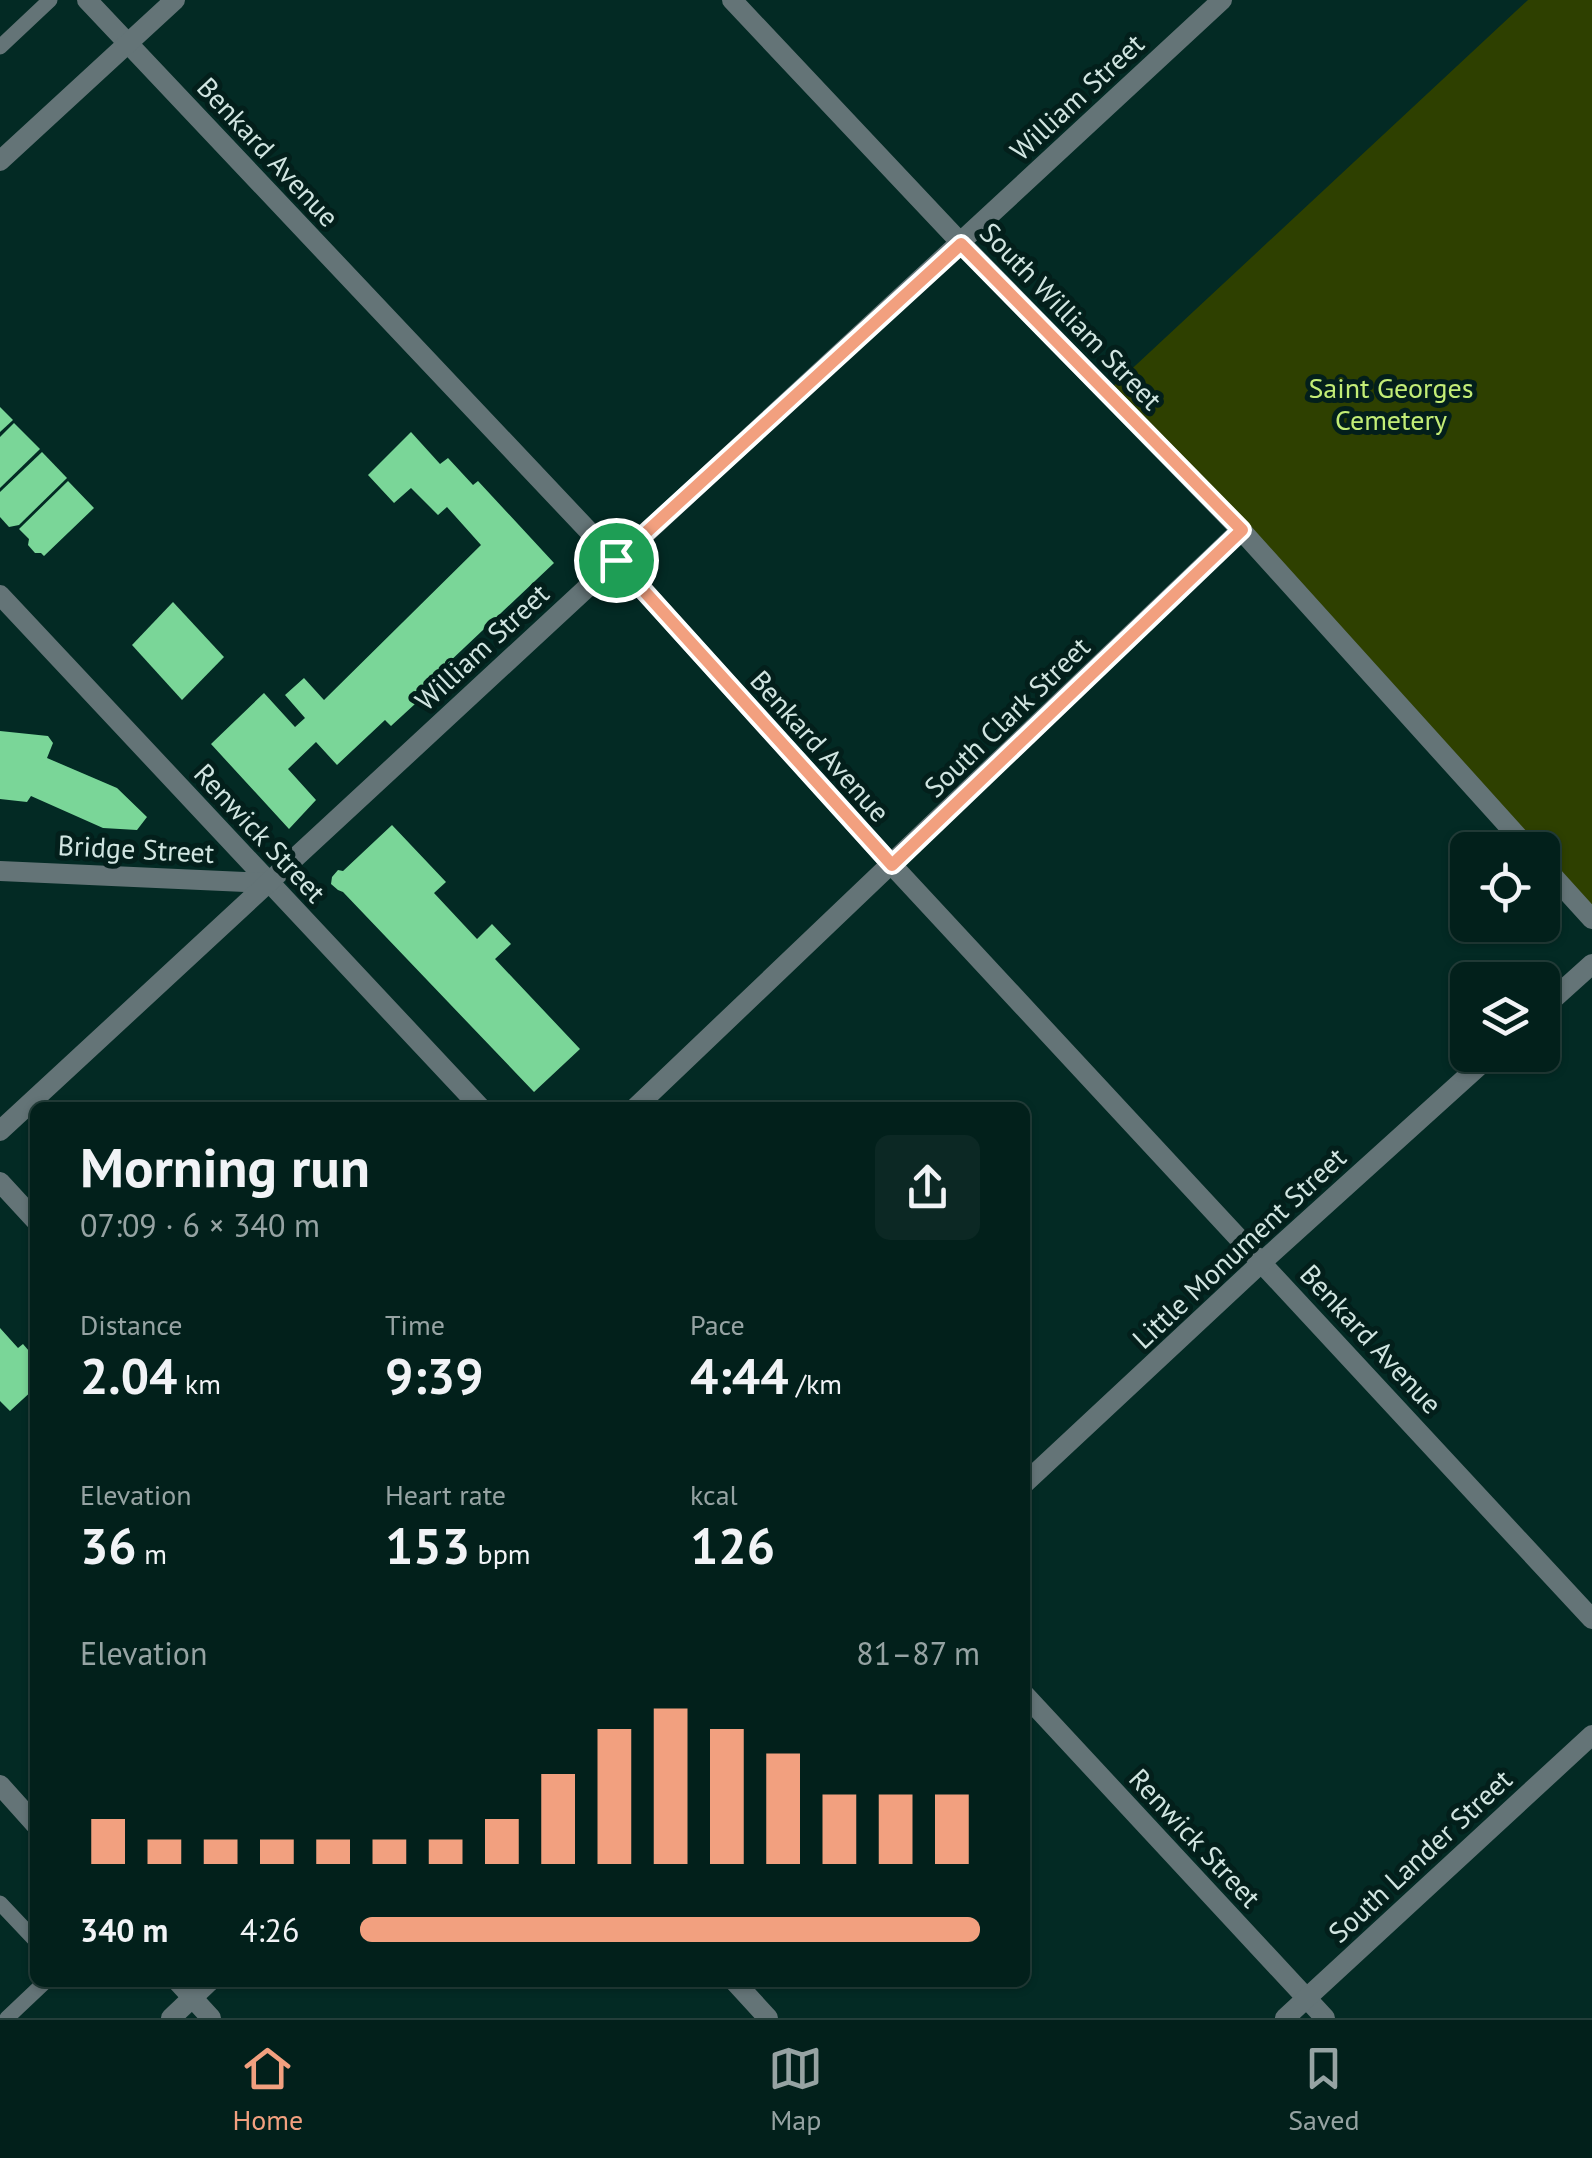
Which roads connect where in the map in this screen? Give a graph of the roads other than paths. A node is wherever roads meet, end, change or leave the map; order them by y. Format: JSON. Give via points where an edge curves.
{"nodes":[{"id":1,"x":50,"y":0,"type":"edge"},
{"id":2,"x":87,"y":0,"type":"edge"},
{"id":3,"x":175,"y":0,"type":"edge"},
{"id":4,"x":732,"y":0,"type":"edge"},
{"id":5,"x":1222,"y":0,"type":"edge"},
{"id":6,"x":128,"y":43,"type":"junction"},
{"id":7,"x":0,"y":47,"type":"edge"},
{"id":8,"x":0,"y":161,"type":"edge"},
{"id":9,"x":961,"y":244,"type":"junction"},
{"id":10,"x":1242,"y":530,"type":"junction"},
{"id":11,"x":616,"y":560,"type":"junction"},
{"id":12,"x":0,"y":595,"type":"edge"},
{"id":13,"x":1514,"y":832,"type":"edge"},
{"id":14,"x":892,"y":865,"type":"junction"},
{"id":15,"x":0,"y":871,"type":"edge"},
{"id":16,"x":269,"y":882,"type":"junction"},
{"id":17,"x":1560,"y":884,"type":"edge"},
{"id":18,"x":1592,"y":919,"type":"edge"},
{"id":19,"x":1592,"y":964,"type":"edge"},
{"id":20,"x":1560,"y":993,"type":"edge"},
{"id":21,"x":1472,"y":1072,"type":"edge"},
{"id":22,"x":30,"y":1102,"type":"edge"},
{"id":23,"x":30,"y":1102,"type":"edge"},
{"id":24,"x":475,"y":1102,"type":"edge"},
{"id":25,"x":640,"y":1102,"type":"edge"},
{"id":26,"x":0,"y":1130,"type":"edge"},
{"id":27,"x":0,"y":1182,"type":"edge"},
{"id":28,"x":30,"y":1215,"type":"edge"},
{"id":29,"x":1262,"y":1262,"type":"junction"},
{"id":30,"x":1030,"y":1478,"type":"edge"},
{"id":31,"x":1592,"y":1619,"type":"edge"},
{"id":32,"x":1030,"y":1700,"type":"edge"},
{"id":33,"x":1592,"y":1735,"type":"edge"},
{"id":34,"x":0,"y":1785,"type":"edge"},
{"id":35,"x":30,"y":1818,"type":"edge"},
{"id":36,"x":0,"y":1903,"type":"edge"},
{"id":37,"x":30,"y":1935,"type":"edge"},
{"id":38,"x":40,"y":1987,"type":"edge"},
{"id":39,"x":740,"y":1987,"type":"edge"},
{"id":40,"x":185,"y":1990,"type":"edge"},
{"id":41,"x":1306,"y":1998,"type":"junction"},
{"id":42,"x":7,"y":2018,"type":"edge"},
{"id":43,"x":171,"y":2018,"type":"edge"},
{"id":44,"x":211,"y":2018,"type":"edge"},
{"id":45,"x":768,"y":2018,"type":"edge"},
{"id":46,"x":1284,"y":2018,"type":"edge"},
{"id":47,"x":1325,"y":2018,"type":"edge"}],
"edges":[{"from":1,"to":7,"type":"lane"},
{"from":2,"to":6,"type":"street","name":"Benkard Avenue"},
{"from":3,"to":6,"type":"street"},
{"from":4,"to":9,"type":"street","name":"South William Street"},
{"from":5,"to":9,"type":"street","name":"William Street"},
{"from":6,"to":8,"type":"street"},
{"from":6,"to":11,"type":"street","name":"Benkard Avenue"},
{"from":9,"to":10,"type":"street","name":"South William Street"},
{"from":9,"to":11,"type":"street","name":"William Street"},
{"from":10,"to":13,"type":"street","name":"South William Street"},
{"from":10,"to":14,"type":"street","name":"South Clark Street"},
{"from":11,"to":14,"type":"street","name":"Benkard Avenue"},
{"from":11,"to":16,"type":"street","name":"William Street"},
{"from":12,"to":16,"type":"street","name":"Renwick Street"},
{"from":14,"to":25,"type":"street","name":"South Clark Street"},
{"from":14,"to":29,"type":"street","name":"Benkard Avenue"},
{"from":15,"to":16,"type":"street","name":"Bridge Street"},
{"from":16,"to":22,"type":"street","name":"William Street"},
{"from":16,"to":24,"type":"street","name":"Renwick Street"},
{"from":17,"to":18,"type":"street"},
{"from":19,"to":20,"type":"street"},
{"from":21,"to":29,"type":"street","name":"Little Monument Street"},
{"from":23,"to":26,"type":"street","name":"William Street"},
{"from":27,"to":28,"type":"street"},
{"from":29,"to":30,"type":"street","name":"Little Monument Street"},
{"from":29,"to":31,"type":"street","name":"Benkard Avenue"},
{"from":32,"to":41,"type":"street","name":"Renwick Street"},
{"from":33,"to":41,"type":"street","name":"South Lander Street"},
{"from":34,"to":35,"type":"street"},
{"from":36,"to":37,"type":"lane"},
{"from":38,"to":42,"type":"lane"},
{"from":39,"to":45,"type":"street"},
{"from":40,"to":43,"type":"street"},
{"from":40,"to":44,"type":"street"},
{"from":41,"to":46,"type":"street","name":"South Lander Street"},
{"from":41,"to":47,"type":"street","name":"Renwick Street"}]}
